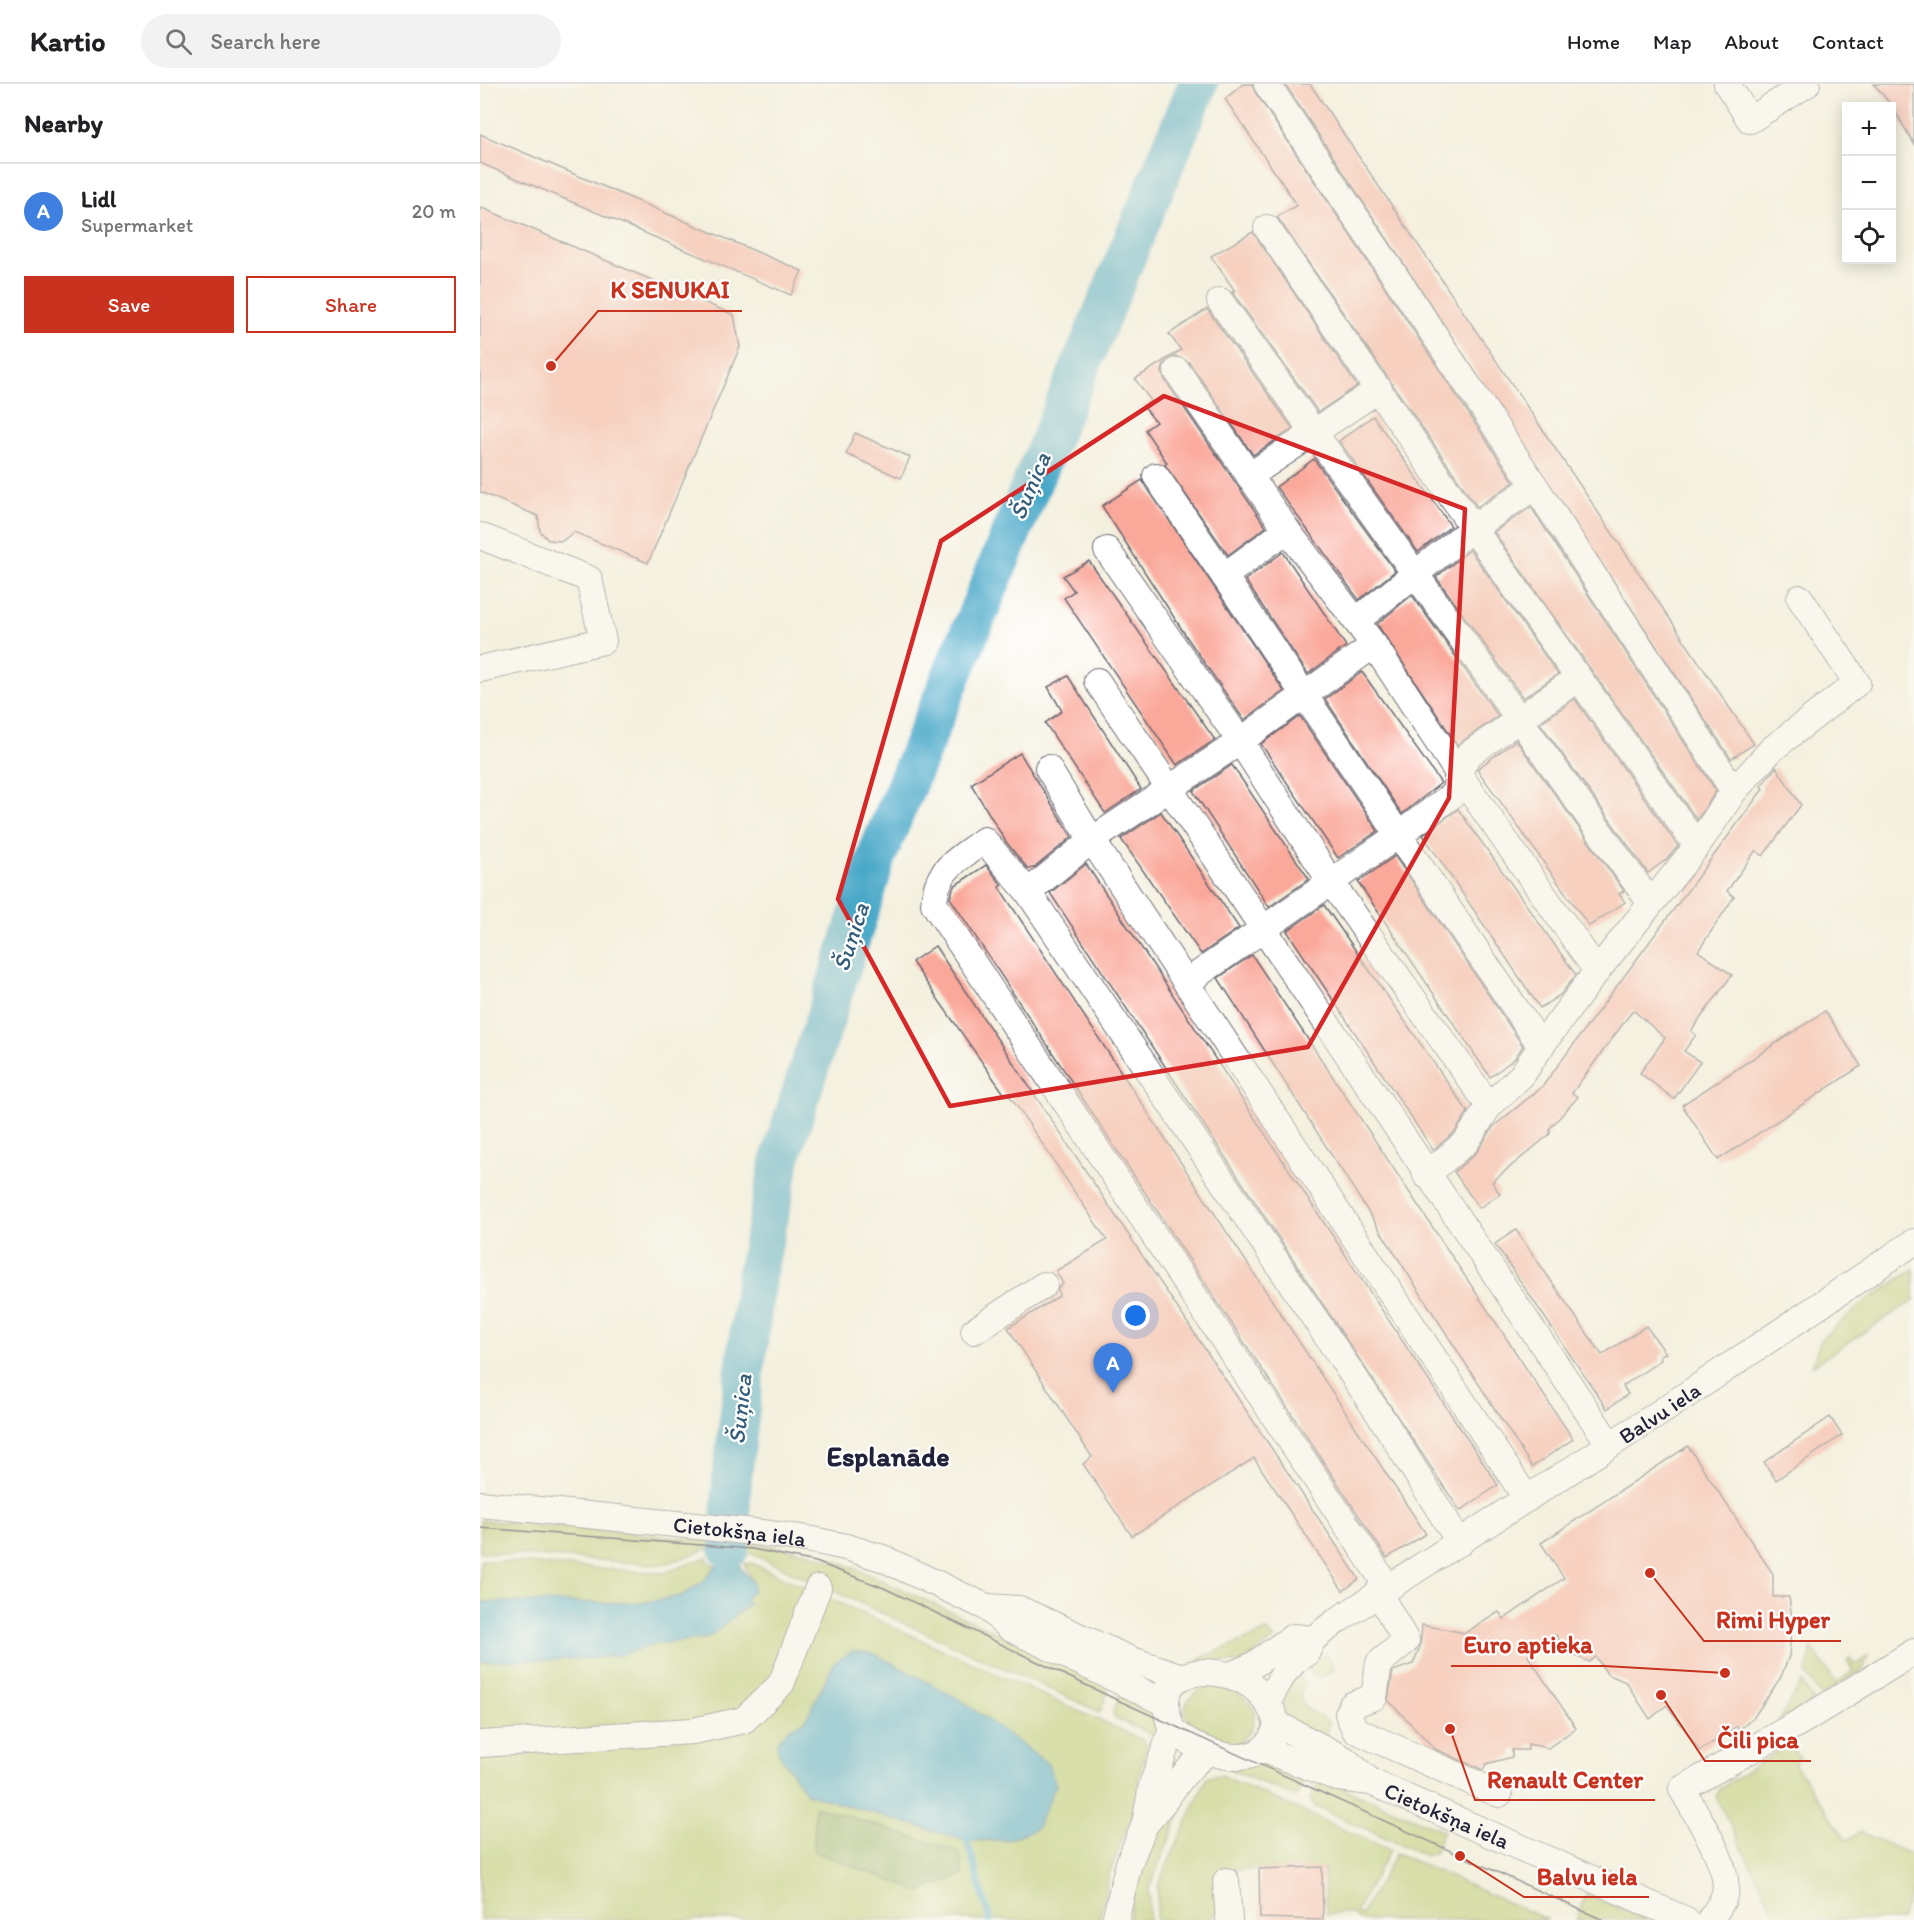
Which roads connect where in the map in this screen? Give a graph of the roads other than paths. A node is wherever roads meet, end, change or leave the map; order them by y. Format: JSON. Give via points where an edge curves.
{"nodes":[{"id":1,"x":1267,"y":84,"type":"edge"},
{"id":2,"x":1727,"y":84,"type":"edge"},
{"id":3,"x":1807,"y":84,"type":"edge"},
{"id":4,"x":1267,"y":228,"type":"dead end"},
{"id":5,"x":1220,"y":301,"type":"dead end"},
{"id":6,"x":1177,"y":371,"type":"dead end"},
{"id":7,"x":1379,"y":389,"type":"junction"},
{"id":8,"x":1315,"y":432,"type":"junction"},
{"id":9,"x":1155,"y":476,"type":"dead end"},
{"id":10,"x":1250,"y":476,"type":"junction"},
{"id":11,"x":1535,"y":486,"type":"junction"},
{"id":12,"x":1473,"y":528,"type":"junction"},
{"id":13,"x":1287,"y":530,"type":"junction"},
{"id":14,"x":480,"y":536,"type":"edge"},
{"id":15,"x":1107,"y":550,"type":"dead end"},
{"id":16,"x":1224,"y":576,"type":"junction"},
{"id":17,"x":1416,"y":576,"type":"junction"},
{"id":18,"x":1800,"y":598,"type":"dead end"},
{"id":19,"x":1356,"y":621,"type":"junction"},
{"id":20,"x":1374,"y":645,"type":"junction"},
{"id":21,"x":480,"y":669,"type":"edge"},
{"id":22,"x":1578,"y":678,"type":"junction"},
{"id":23,"x":1097,"y":681,"type":"dead end"},
{"id":24,"x":1305,"y":693,"type":"junction"},
{"id":25,"x":1518,"y":721,"type":"junction"},
{"id":26,"x":1240,"y":741,"type":"junction"},
{"id":27,"x":1048,"y":768,"type":"dead end"},
{"id":28,"x":1458,"y":773,"type":"junction"},
{"id":29,"x":1169,"y":789,"type":"junction"},
{"id":30,"x":1734,"y":791,"type":"junction"},
{"id":31,"x":1400,"y":834,"type":"junction"},
{"id":32,"x":1092,"y":840,"type":"junction"},
{"id":33,"x":1696,"y":846,"type":"junction"},
{"id":34,"x":1331,"y":882,"type":"junction"},
{"id":35,"x":1028,"y":892,"type":"junction"},
{"id":36,"x":1650,"y":903,"type":"junction"},
{"id":37,"x":1263,"y":929,"type":"junction"},
{"id":38,"x":1598,"y":971,"type":"junction"},
{"id":39,"x":1187,"y":982,"type":"junction"},
{"id":40,"x":1541,"y":1046,"type":"junction"},
{"id":41,"x":1489,"y":1106,"type":"junction"},
{"id":42,"x":1426,"y":1175,"type":"junction"},
{"id":43,"x":1914,"y":1242,"type":"edge"},
{"id":44,"x":1044,"y":1285,"type":"dead end"},
{"id":45,"x":974,"y":1331,"type":"dead end"},
{"id":46,"x":1610,"y":1445,"type":"junction"},
{"id":47,"x":1527,"y":1499,"type":"junction"},
{"id":48,"x":480,"y":1504,"type":"edge"},
{"id":49,"x":1460,"y":1543,"type":"junction"},
{"id":50,"x":818,"y":1588,"type":"dead end"},
{"id":51,"x":1383,"y":1589,"type":"junction"},
{"id":52,"x":986,"y":1607,"type":"junction"},
{"id":53,"x":1313,"y":1639,"type":"junction"},
{"id":54,"x":1914,"y":1652,"type":"edge"},
{"id":55,"x":1230,"y":1675,"type":"junction"},
{"id":56,"x":1179,"y":1676,"type":"junction"},
{"id":57,"x":1165,"y":1703,"type":"junction"},
{"id":58,"x":1273,"y":1712,"type":"junction"},
{"id":59,"x":1172,"y":1730,"type":"junction"},
{"id":60,"x":480,"y":1744,"type":"edge"},
{"id":61,"x":1265,"y":1750,"type":"junction"},
{"id":62,"x":1209,"y":1752,"type":"junction"},
{"id":63,"x":1371,"y":1782,"type":"junction"},
{"id":64,"x":1499,"y":1794,"type":"dead end"},
{"id":65,"x":1144,"y":1824,"type":"junction"},
{"id":66,"x":1226,"y":1881,"type":"dead end"},
{"id":67,"x":1115,"y":1920,"type":"edge"},
{"id":68,"x":1229,"y":1920,"type":"edge"},
{"id":69,"x":1686,"y":1920,"type":"edge"},
{"id":70,"x":1710,"y":1920,"type":"edge"}],
"edges":[{"from":1,"to":11,"type":"street"},
{"from":2,"to":3,"type":"street","via":[[1750,120]]},
{"from":4,"to":7,"type":"street"},
{"from":5,"to":8,"type":"street"},
{"from":6,"to":10,"type":"street"},
{"from":7,"to":8,"type":"street"},
{"from":7,"to":12,"type":"street"},
{"from":8,"to":10,"type":"street"},
{"from":8,"to":17,"type":"street"},
{"from":9,"to":16,"type":"street"},
{"from":10,"to":13,"type":"street"},
{"from":11,"to":12,"type":"street"},
{"from":11,"to":30,"type":"street"},
{"from":12,"to":17,"type":"street"},
{"from":12,"to":22,"type":"street"},
{"from":13,"to":16,"type":"street"},
{"from":13,"to":19,"type":"street"},
{"from":14,"to":21,"type":"street","via":[[589,579],[603,641]]},
{"from":15,"to":26,"type":"street"},
{"from":16,"to":24,"type":"street"},
{"from":17,"to":19,"type":"street"},
{"from":17,"to":25,"type":"street"},
{"from":18,"to":30,"type":"street","via":[[1857,683],[1772,749]]},
{"from":19,"to":20,"type":"street"},
{"from":20,"to":24,"type":"street"},
{"from":20,"to":28,"type":"street"},
{"from":22,"to":25,"type":"street"},
{"from":22,"to":33,"type":"street"},
{"from":23,"to":29,"type":"street"},
{"from":24,"to":26,"type":"street"},
{"from":24,"to":31,"type":"street"},
{"from":25,"to":28,"type":"street","via":[[1468,755]]},
{"from":25,"to":36,"type":"street"},
{"from":26,"to":29,"type":"street"},
{"from":26,"to":34,"type":"street"},
{"from":27,"to":32,"type":"street"},
{"from":28,"to":31,"type":"street","via":[[1455,793]]},
{"from":28,"to":38,"type":"street"},
{"from":29,"to":32,"type":"street"},
{"from":29,"to":37,"type":"street"},
{"from":30,"to":33,"type":"street"},
{"from":31,"to":34,"type":"street"},
{"from":31,"to":40,"type":"street"},
{"from":32,"to":35,"type":"street"},
{"from":32,"to":39,"type":"street"},
{"from":33,"to":36,"type":"street"},
{"from":34,"to":37,"type":"street"},
{"from":34,"to":41,"type":"street"},
{"from":35,"to":49,"type":"street","via":[[1383,1420]]},
{"from":35,"to":51,"type":"street","via":[[984,840],[942,873],[935,888],[934,904]]},
{"from":36,"to":38,"type":"street"},
{"from":37,"to":39,"type":"street"},
{"from":37,"to":42,"type":"street"},
{"from":38,"to":40,"type":"street"},
{"from":39,"to":47,"type":"street"},
{"from":40,"to":41,"type":"street","via":[[1522,1075]]},
{"from":41,"to":42,"type":"street","via":[[1466,1142]]},
{"from":42,"to":46,"type":"street"},
{"from":43,"to":46,"type":"street","name":"Balvu iela"},
{"from":44,"to":45,"type":"street"},
{"from":46,"to":47,"type":"street","name":"Balvu iela"},
{"from":47,"to":49,"type":"street","name":"Balvu iela"},
{"from":48,"to":52,"type":"street","name":"Cietokšņa iela","via":[[807,1539],[882,1558]]},
{"from":49,"to":51,"type":"street","name":"Balvu iela"},
{"from":50,"to":60,"type":"street","via":[[781,1684],[744,1719],[693,1731]]},
{"from":51,"to":53,"type":"street","name":"Balvu iela"},
{"from":51,"to":64,"type":"street","via":[[1406,1641],[1379,1663],[1374,1697],[1352,1704],[1348,1713],[1355,1730]]},
{"from":52,"to":56,"type":"street","name":"Cietokšņa iela","via":[[1019,1609],[1129,1659]]},
{"from":52,"to":57,"type":"street","name":"Cietokšņa iela","via":[[1010,1628]]},
{"from":53,"to":55,"type":"street","name":"Balvu iela","via":[[1293,1637],[1252,1666]]},
{"from":53,"to":58,"type":"street","name":"Balvu iela","via":[[1306,1654],[1284,1673]]},
{"from":54,"to":70,"type":"street","via":[[1682,1789],[1725,1877],[1725,1895]]},
{"from":55,"to":56,"type":"street","via":[[1205,1672]]},
{"from":55,"to":58,"type":"street","via":[[1252,1685]]},
{"from":56,"to":57,"type":"street","via":[[1171,1684]]},
{"from":57,"to":59,"type":"street"},
{"from":58,"to":61,"type":"street","via":[[1272,1741]]},
{"from":58,"to":63,"type":"street","name":"Cietokšņa iela","via":[[1344,1759]]},
{"from":59,"to":62,"type":"street"},
{"from":59,"to":65,"type":"street","via":[[1149,1792]]},
{"from":61,"to":62,"type":"street","via":[[1241,1756]]},
{"from":61,"to":63,"type":"street","name":"Cietokšņa iela","via":[[1338,1778]]},
{"from":62,"to":65,"type":"street","via":[[1180,1776],[1162,1806]]},
{"from":63,"to":69,"type":"street","name":"Cietokšņa iela"},
{"from":65,"to":67,"type":"street","via":[[1129,1863]]},
{"from":66,"to":68,"type":"street"}]}
